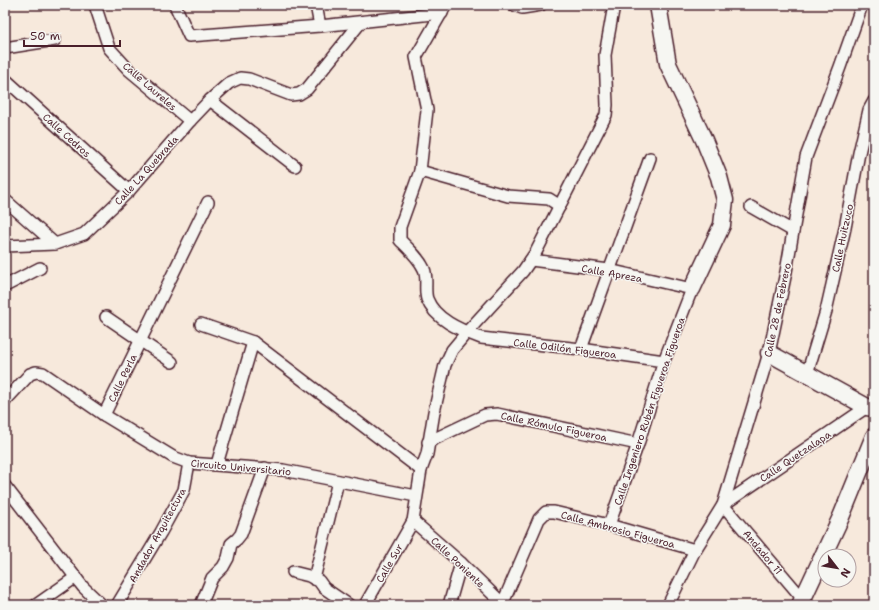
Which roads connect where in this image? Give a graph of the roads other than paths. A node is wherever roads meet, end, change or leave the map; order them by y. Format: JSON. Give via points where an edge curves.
{"nodes":[{"id":1,"x":95,"y":5,"type":"edge"},
{"id":2,"x":175,"y":5,"type":"edge"},
{"id":3,"x":316,"y":5,"type":"edge"},
{"id":4,"x":514,"y":5,"type":"edge"},
{"id":5,"x":541,"y":5,"type":"edge"},
{"id":6,"x":614,"y":5,"type":"edge"},
{"id":7,"x":658,"y":5,"type":"edge"},
{"id":8,"x":862,"y":5,"type":"edge"},
{"id":9,"x":444,"y":9,"type":"edge"},
{"id":10,"x":361,"y":22,"type":"junction"},
{"id":11,"x":320,"y":26,"type":"junction"},
{"id":12,"x":55,"y":40,"type":"dead end"},
{"id":13,"x":5,"y":48,"type":"edge"},
{"id":14,"x":5,"y":79,"type":"edge"},
{"id":15,"x":210,"y":100,"type":"junction"},
{"id":16,"x":874,"y":101,"type":"edge"},
{"id":17,"x":190,"y":121,"type":"junction"},
{"id":18,"x":650,"y":158,"type":"dead end"},
{"id":19,"x":296,"y":166,"type":"dead end"},
{"id":20,"x":420,"y":171,"type":"junction"},
{"id":21,"x":129,"y":191,"type":"junction"},
{"id":22,"x":5,"y":200,"type":"edge"},
{"id":23,"x":208,"y":202,"type":"dead end"},
{"id":24,"x":560,"y":206,"type":"junction"},
{"id":25,"x":751,"y":207,"type":"dead end"},
{"id":26,"x":793,"y":231,"type":"junction"},
{"id":27,"x":55,"y":244,"type":"junction"},
{"id":28,"x":5,"y":246,"type":"edge"},
{"id":29,"x":531,"y":260,"type":"junction"},
{"id":30,"x":40,"y":268,"type":"dead end"},
{"id":31,"x":609,"y":270,"type":"junction"},
{"id":32,"x":5,"y":286,"type":"edge"},
{"id":33,"x":692,"y":289,"type":"junction"},
{"id":34,"x":106,"y":317,"type":"dead end"},
{"id":35,"x":201,"y":324,"type":"dead end"},
{"id":36,"x":467,"y":332,"type":"junction"},
{"id":37,"x":141,"y":340,"type":"junction"},
{"id":38,"x":254,"y":342,"type":"junction"},
{"id":39,"x":581,"y":349,"type":"junction"},
{"id":40,"x":769,"y":353,"type":"junction"},
{"id":41,"x":664,"y":361,"type":"junction"},
{"id":42,"x":172,"y":362,"type":"dead end"},
{"id":43,"x":807,"y":374,"type":"junction"},
{"id":44,"x":5,"y":401,"type":"edge"},
{"id":45,"x":871,"y":407,"type":"edge"},
{"id":46,"x":104,"y":415,"type":"junction"},
{"id":47,"x":874,"y":436,"type":"edge"},
{"id":48,"x":428,"y":442,"type":"junction"},
{"id":49,"x":638,"y":444,"type":"junction"},
{"id":50,"x":189,"y":463,"type":"junction"},
{"id":51,"x":217,"y":464,"type":"junction"},
{"id":52,"x":265,"y":468,"type":"junction"},
{"id":53,"x":422,"y":470,"type":"junction"},
{"id":54,"x":338,"y":481,"type":"junction"},
{"id":55,"x":5,"y":486,"type":"edge"},
{"id":56,"x":416,"y":496,"type":"junction"},
{"id":57,"x":723,"y":505,"type":"junction"},
{"id":58,"x":413,"y":521,"type":"junction"},
{"id":59,"x":609,"y":525,"type":"junction"},
{"id":60,"x":695,"y":550,"type":"junction"},
{"id":61,"x":461,"y":563,"type":"junction"},
{"id":62,"x":293,"y":572,"type":"dead end"},
{"id":63,"x":76,"y":577,"type":"junction"},
{"id":64,"x":314,"y":578,"type":"junction"},
{"id":65,"x":801,"y":602,"type":"edge"},
{"id":66,"x":502,"y":604,"type":"edge"},
{"id":67,"x":36,"y":605,"type":"edge"},
{"id":68,"x":102,"y":605,"type":"edge"},
{"id":69,"x":117,"y":605,"type":"edge"},
{"id":70,"x":201,"y":605,"type":"edge"},
{"id":71,"x":349,"y":605,"type":"edge"},
{"id":72,"x":364,"y":605,"type":"edge"},
{"id":73,"x":449,"y":605,"type":"edge"},
{"id":74,"x":668,"y":605,"type":"edge"}],
"edges":[{"from":1,"to":17,"type":"street","name":"Calle Laureles","via":[[108,48],[129,70]]},
{"from":2,"to":11,"type":"street","via":[[189,36]]},
{"from":3,"to":11,"type":"street"},
{"from":4,"to":5,"type":"street","via":[[522,8]]},
{"from":6,"to":24,"type":"street","via":[[605,55],[606,115]]},
{"from":7,"to":33,"type":"street","name":"Calle Ingeniero Rubén Figueroa Figueroa","via":[[668,64],[704,140],[725,200],[722,225]]},
{"from":8,"to":26,"type":"street","name":"Calle 28 de Febrero","via":[[806,157]]},
{"from":9,"to":10,"type":"street"},
{"from":9,"to":20,"type":"street","name":"Calle Odilón Figueroa","via":[[416,57],[427,110]]},
{"from":10,"to":11,"type":"street"},
{"from":10,"to":15,"type":"street","name":"Calle La Quebrada","via":[[307,89],[299,94],[291,95],[240,78],[229,83]]},
{"from":12,"to":13,"type":"street"},
{"from":14,"to":21,"type":"street","name":"Calle Cedros"},
{"from":15,"to":17,"type":"street","name":"Calle La Quebrada"},
{"from":15,"to":19,"type":"street"},
{"from":16,"to":43,"type":"street","name":"Calle Huitzuco","via":[[869,110],[859,153],[826,312]]},
{"from":17,"to":21,"type":"street","name":"Calle La Quebrada"},
{"from":18,"to":31,"type":"street"},
{"from":20,"to":24,"type":"street","via":[[508,196],[549,199]]},
{"from":20,"to":36,"type":"street","name":"Calle Odilón Figueroa","via":[[400,227],[400,240],[418,259],[424,270],[427,298],[435,313]]},
{"from":21,"to":27,"type":"street","name":"Calle La Quebrada","via":[[84,234]]},
{"from":22,"to":27,"type":"street"},
{"from":23,"to":37,"type":"street","name":"Calle Perla"},
{"from":24,"to":29,"type":"street"},
{"from":25,"to":26,"type":"street"},
{"from":26,"to":40,"type":"street","name":"Calle 28 de Febrero"},
{"from":27,"to":28,"type":"street","name":"Calle La Quebrada"},
{"from":29,"to":31,"type":"street","name":"Calle Apreza"},
{"from":29,"to":36,"type":"street"},
{"from":30,"to":32,"type":"street"},
{"from":31,"to":33,"type":"street","name":"Calle Apreza"},
{"from":31,"to":39,"type":"street"},
{"from":33,"to":41,"type":"street","name":"Calle Ingeniero Rubén Figueroa Figueroa"},
{"from":34,"to":37,"type":"street"},
{"from":35,"to":38,"type":"street"},
{"from":36,"to":39,"type":"street","name":"Calle Odilón Figueroa","via":[[481,338]]},
{"from":36,"to":48,"type":"street","via":[[452,350],[445,365]]},
{"from":37,"to":42,"type":"street"},
{"from":37,"to":46,"type":"street","name":"Calle Perla"},
{"from":38,"to":51,"type":"street"},
{"from":38,"to":53,"type":"street"},
{"from":39,"to":41,"type":"street","name":"Calle Odilón Figueroa"},
{"from":40,"to":43,"type":"street"},
{"from":40,"to":57,"type":"street","name":"Calle 28 de Febrero"},
{"from":41,"to":49,"type":"street","name":"Calle Ingeniero Rubén Figueroa Figueroa"},
{"from":43,"to":45,"type":"street"},
{"from":44,"to":46,"type":"street","name":"Circuito Universitario","via":[[30,374],[36,372],[43,373]]},
{"from":45,"to":57,"type":"street","name":"Calle Quetzalapa"},
{"from":46,"to":50,"type":"street","name":"Circuito Universitario","via":[[173,457]]},
{"from":47,"to":65,"type":"street","via":[[841,517]]},
{"from":48,"to":49,"type":"street","name":"Calle Rómulo Figueroa","via":[[485,415],[497,414]]},
{"from":48,"to":53,"type":"street"},
{"from":49,"to":59,"type":"street","name":"Calle Ingeniero Rubén Figueroa Figueroa"},
{"from":50,"to":51,"type":"street","name":"Circuito Universitario"},
{"from":50,"to":69,"type":"street","name":"Andador Arquitectura","via":[[184,490]]},
{"from":51,"to":52,"type":"street","name":"Circuito Universitario"},
{"from":52,"to":54,"type":"street","name":"Circuito Universitario"},
{"from":52,"to":70,"type":"street","via":[[241,534],[231,544],[228,558],[212,578]]},
{"from":53,"to":56,"type":"street"},
{"from":54,"to":56,"type":"street","name":"Circuito Universitario"},
{"from":54,"to":64,"type":"street"},
{"from":55,"to":63,"type":"street"},
{"from":56,"to":58,"type":"street"},
{"from":57,"to":60,"type":"street","name":"Calle 28 de Febrero"},
{"from":57,"to":65,"type":"street","name":"Andador 11"},
{"from":58,"to":61,"type":"street","name":"Calle Poniente"},
{"from":58,"to":72,"type":"street","name":"Calle Sur"},
{"from":59,"to":60,"type":"street","name":"Calle Ambrosio Figueroa"},
{"from":59,"to":66,"type":"street","name":"Calle Ambrosio Figueroa","via":[[546,512],[539,519]]},
{"from":60,"to":74,"type":"street","name":"Calle 28 de Febrero"},
{"from":61,"to":66,"type":"street","name":"Calle Poniente"},
{"from":61,"to":73,"type":"street"},
{"from":62,"to":64,"type":"street"},
{"from":63,"to":67,"type":"street"},
{"from":63,"to":68,"type":"street"},
{"from":64,"to":71,"type":"street"}]}
